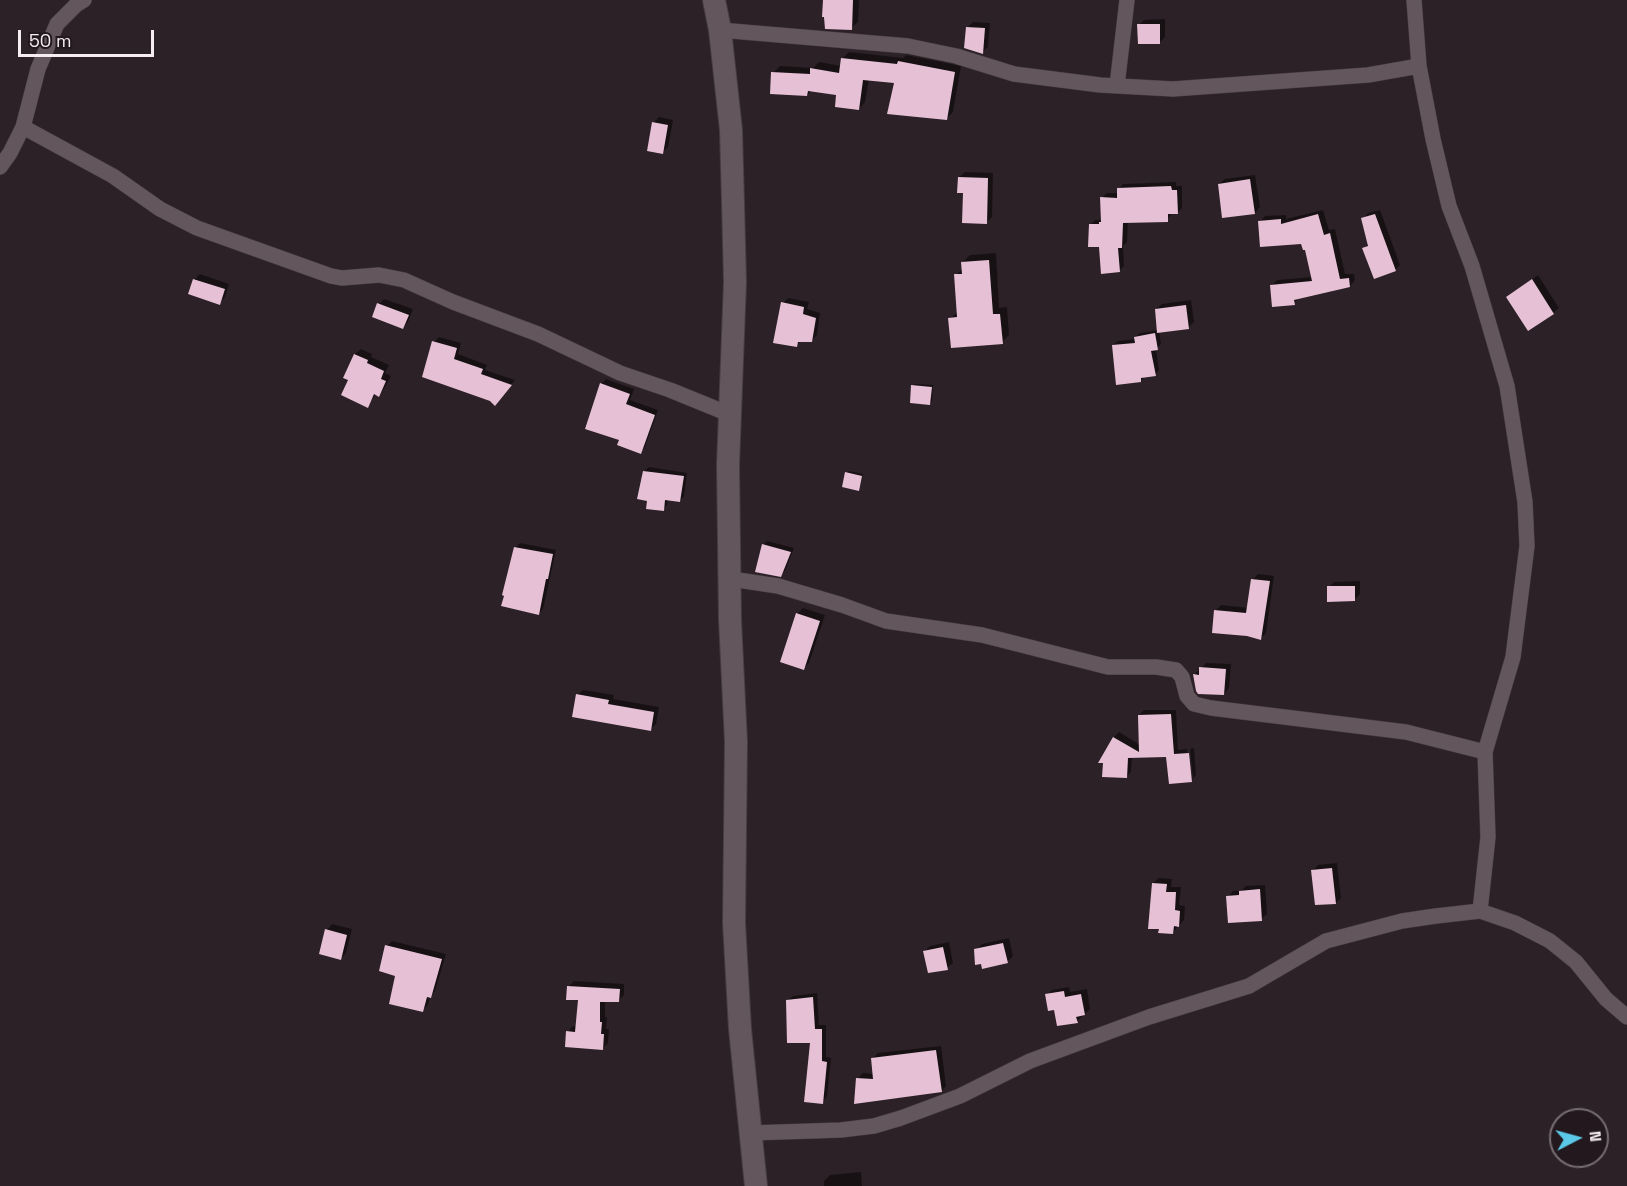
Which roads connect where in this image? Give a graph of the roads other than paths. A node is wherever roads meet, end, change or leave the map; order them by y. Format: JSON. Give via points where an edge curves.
{"nodes":[{"id":1,"x":84,"y":0,"type":"edge"},
{"id":2,"x":714,"y":0,"type":"edge"},
{"id":3,"x":1127,"y":0,"type":"edge"},
{"id":4,"x":1414,"y":0,"type":"edge"},
{"id":5,"x":720,"y":30,"type":"junction"},
{"id":6,"x":1419,"y":66,"type":"junction"},
{"id":7,"x":1117,"y":86,"type":"junction"},
{"id":8,"x":23,"y":127,"type":"junction"},
{"id":9,"x":0,"y":167,"type":"edge"},
{"id":10,"x":729,"y":414,"type":"junction"},
{"id":11,"x":731,"y":579,"type":"junction"},
{"id":12,"x":1485,"y":752,"type":"junction"},
{"id":13,"x":1480,"y":911,"type":"junction"},
{"id":14,"x":1627,"y":1017,"type":"edge"},
{"id":15,"x":750,"y":1132,"type":"junction"},
{"id":16,"x":756,"y":1186,"type":"edge"}],
"edges":[{"from":1,"to":8,"type":"street","via":[[57,24],[38,69]]},
{"from":2,"to":5,"type":"street"},
{"from":3,"to":7,"type":"street"},
{"from":4,"to":6,"type":"street"},
{"from":5,"to":7,"type":"street","via":[[908,45],[1014,74]]},
{"from":5,"to":10,"type":"street","via":[[731,130],[735,282]]},
{"from":6,"to":7,"type":"street","via":[[1368,75],[1173,90]]},
{"from":6,"to":12,"type":"street","via":[[1449,206],[1472,266],[1507,386],[1525,502],[1527,546],[1513,657]]},
{"from":8,"to":9,"type":"street"},
{"from":8,"to":10,"type":"street","via":[[197,228],[331,276],[379,275],[404,280],[538,334],[620,373]]},
{"from":10,"to":11,"type":"street"},
{"from":11,"to":12,"type":"street","via":[[778,586],[886,621],[982,635],[1108,667],[1176,670],[1194,704],[1211,708],[1406,732]]},
{"from":11,"to":15,"type":"street","via":[[736,742],[734,923]]},
{"from":12,"to":13,"type":"street","via":[[1488,837]]},
{"from":13,"to":14,"type":"street","via":[[1550,941],[1576,962],[1606,999]]},
{"from":13,"to":15,"type":"street","via":[[1402,921],[1326,941],[1249,986],[1149,1017],[1030,1061],[960,1096],[901,1118],[841,1130]]},
{"from":15,"to":16,"type":"street"}]}
